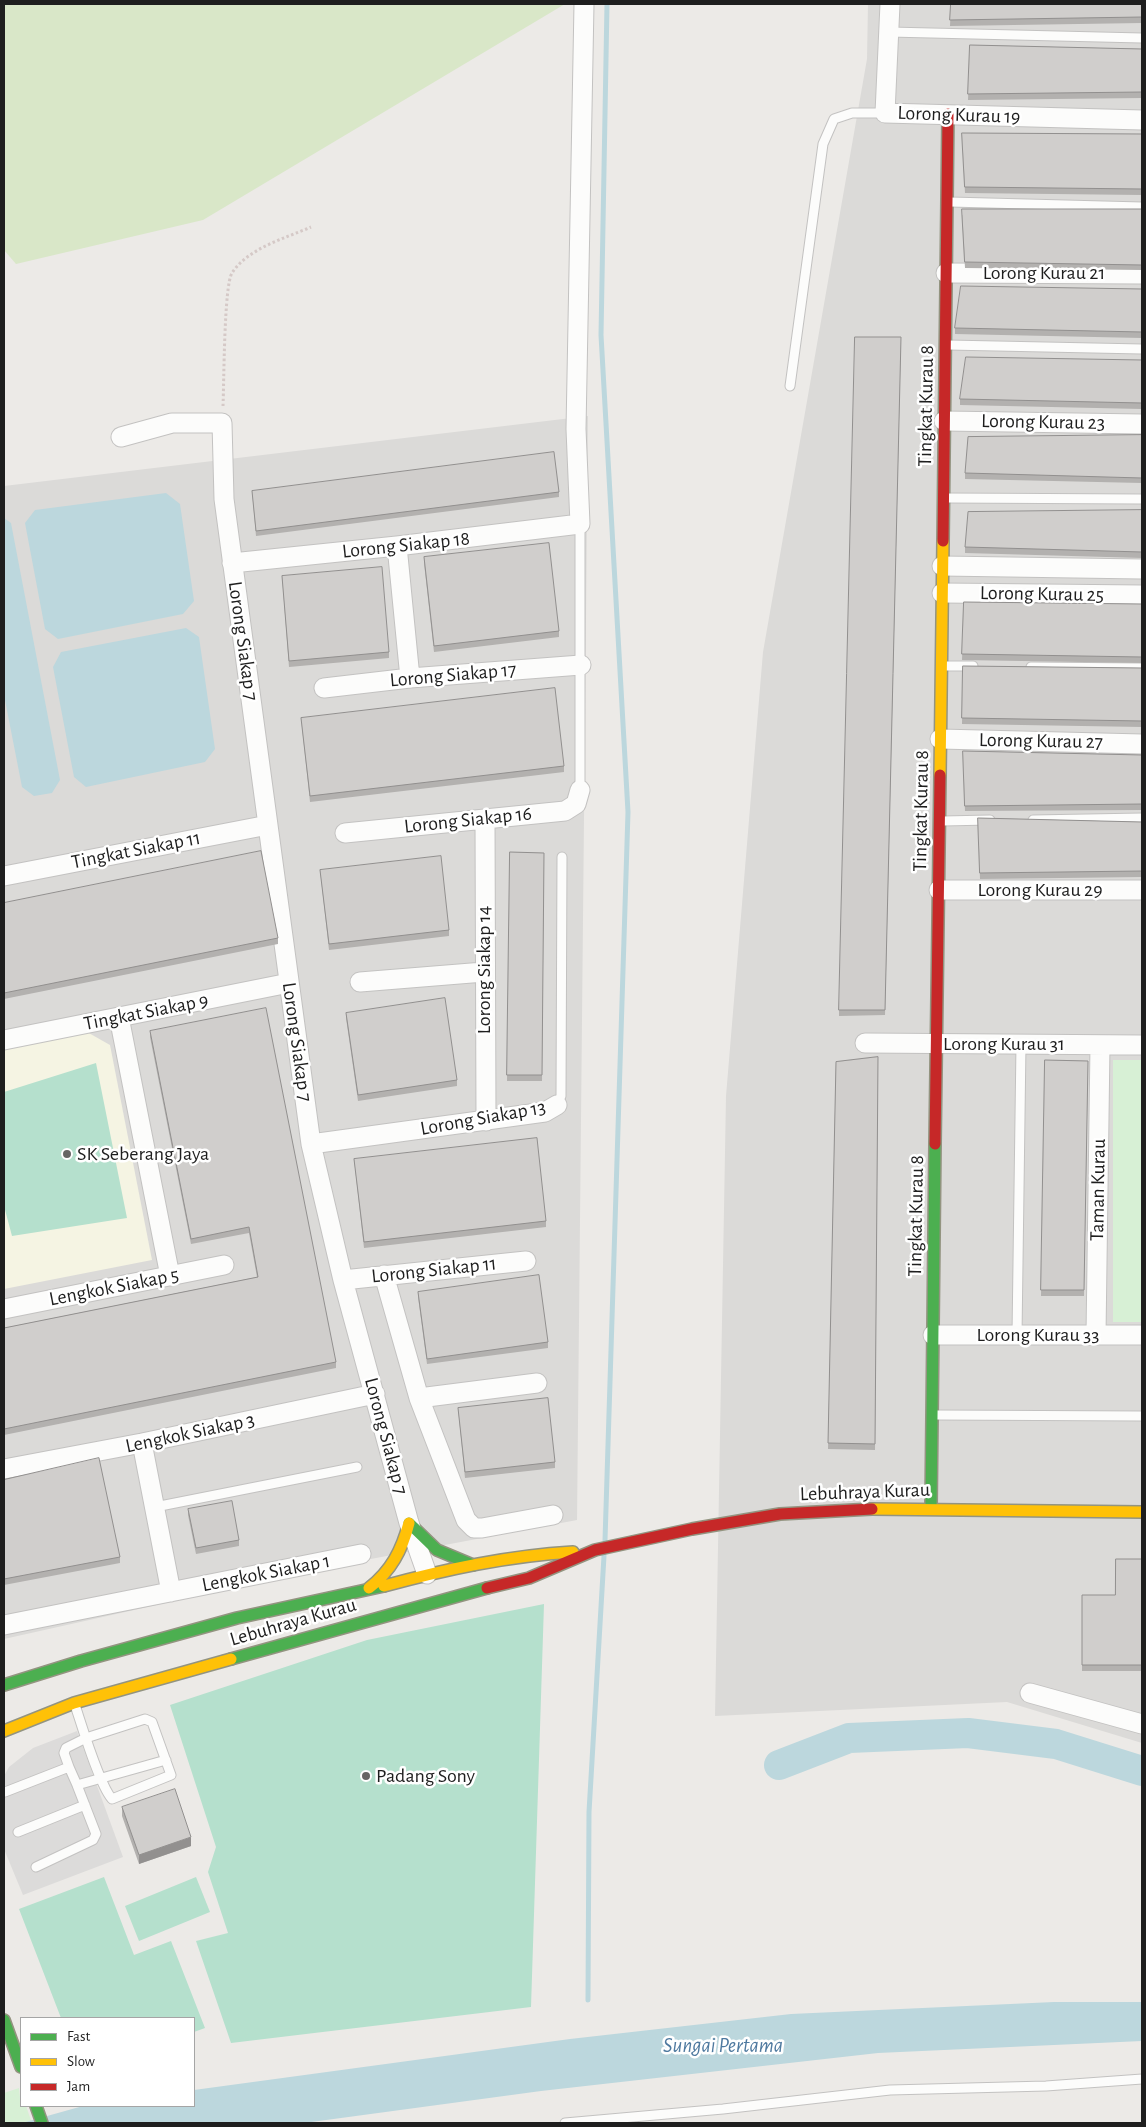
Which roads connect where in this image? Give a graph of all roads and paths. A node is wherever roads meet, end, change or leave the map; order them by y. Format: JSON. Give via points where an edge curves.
{"nodes":[{"id":1,"x":584,"y":4,"type":"edge"},
{"id":2,"x":890,"y":4,"type":"edge"},
{"id":3,"x":889,"y":32,"type":"junction"},
{"id":4,"x":1142,"y":38,"type":"edge"},
{"id":5,"x":885,"y":112,"type":"junction"},
{"id":6,"x":948,"y":114,"type":"junction"},
{"id":7,"x":1142,"y":120,"type":"edge"},
{"id":8,"x":947,"y":202,"type":"junction"},
{"id":9,"x":1142,"y":207,"type":"edge"},
{"id":10,"x":311,"y":227,"type":"dead end"},
{"id":11,"x":946,"y":273,"type":"junction"},
{"id":12,"x":1142,"y":274,"type":"edge"},
{"id":13,"x":945,"y":345,"type":"junction"},
{"id":14,"x":1142,"y":349,"type":"edge"},
{"id":15,"x":790,"y":386,"type":"dead end"},
{"id":16,"x":944,"y":421,"type":"junction"},
{"id":17,"x":222,"y":423,"type":"junction"},
{"id":18,"x":1142,"y":424,"type":"edge"},
{"id":19,"x":121,"y":437,"type":"dead end"},
{"id":20,"x":943,"y":498,"type":"junction"},
{"id":21,"x":1142,"y":499,"type":"edge"},
{"id":22,"x":580,"y":524,"type":"junction"},
{"id":23,"x":397,"y":546,"type":"junction"},
{"id":24,"x":232,"y":563,"type":"junction"},
{"id":25,"x":942,"y":566,"type":"junction"},
{"id":26,"x":1142,"y":569,"type":"edge"},
{"id":27,"x":942,"y":593,"type":"junction"},
{"id":28,"x":1142,"y":595,"type":"edge"},
{"id":29,"x":581,"y":665,"type":"junction"},
{"id":30,"x":941,"y":666,"type":"junction"},
{"id":31,"x":980,"y":666,"type":"edge"},
{"id":32,"x":1018,"y":666,"type":"edge"},
{"id":33,"x":1142,"y":668,"type":"edge"},
{"id":34,"x":410,"y":678,"type":"junction"},
{"id":35,"x":324,"y":688,"type":"dead end"},
{"id":36,"x":940,"y":739,"type":"junction"},
{"id":37,"x":1142,"y":744,"type":"edge"},
{"id":38,"x":580,"y":790,"type":"joint"},
{"id":39,"x":1142,"y":818,"type":"edge"},
{"id":40,"x":485,"y":819,"type":"junction"},
{"id":41,"x":997,"y":820,"type":"edge"},
{"id":42,"x":1026,"y":820,"type":"edge"},
{"id":43,"x":939,"y":821,"type":"junction"},
{"id":44,"x":268,"y":825,"type":"junction"},
{"id":45,"x":345,"y":833,"type":"dead end"},
{"id":46,"x":562,"y":857,"type":"dead end"},
{"id":47,"x":4,"y":876,"type":"edge"},
{"id":48,"x":938,"y":890,"type":"junction"},
{"id":49,"x":1142,"y":890,"type":"edge"},
{"id":50,"x":484,"y":972,"type":"junction"},
{"id":51,"x":360,"y":982,"type":"dead end"},
{"id":52,"x":289,"y":983,"type":"junction"},
{"id":53,"x":119,"y":1017,"type":"junction"},
{"id":54,"x":4,"y":1040,"type":"edge"},
{"id":55,"x":865,"y":1043,"type":"dead end"},
{"id":56,"x":937,"y":1044,"type":"junction"},
{"id":57,"x":1021,"y":1044,"type":"junction"},
{"id":58,"x":1100,"y":1045,"type":"junction"},
{"id":59,"x":1142,"y":1045,"type":"edge"},
{"id":60,"x":556,"y":1105,"type":"joint"},
{"id":61,"x":486,"y":1121,"type":"junction"},
{"id":62,"x":311,"y":1144,"type":"junction"},
{"id":63,"x":526,"y":1261,"type":"dead end"},
{"id":64,"x":224,"y":1265,"type":"dead end"},
{"id":65,"x":384,"y":1275,"type":"junction"},
{"id":66,"x":170,"y":1276,"type":"junction"},
{"id":67,"x":342,"y":1280,"type":"junction"},
{"id":68,"x":4,"y":1309,"type":"edge"},
{"id":69,"x":1142,"y":1334,"type":"edge"},
{"id":70,"x":933,"y":1335,"type":"junction"},
{"id":71,"x":1017,"y":1335,"type":"junction"},
{"id":72,"x":1096,"y":1335,"type":"junction"},
{"id":73,"x":536,"y":1383,"type":"dead end"},
{"id":74,"x":375,"y":1394,"type":"junction"},
{"id":75,"x":419,"y":1398,"type":"junction"},
{"id":76,"x":932,"y":1414,"type":"junction"},
{"id":77,"x":1142,"y":1416,"type":"edge"},
{"id":78,"x":142,"y":1443,"type":"junction"},
{"id":79,"x":356,"y":1467,"type":"dead end"},
{"id":80,"x":4,"y":1469,"type":"edge"},
{"id":81,"x":156,"y":1507,"type":"junction"},
{"id":82,"x":931,"y":1508,"type":"junction"},
{"id":83,"x":1142,"y":1512,"type":"edge"},
{"id":84,"x":554,"y":1515,"type":"dead end"},
{"id":85,"x":409,"y":1523,"type":"junction"},
{"id":86,"x":594,"y":1550,"type":"junction"},
{"id":87,"x":361,"y":1554,"type":"dead end"},
{"id":88,"x":473,"y":1565,"type":"junction"},
{"id":89,"x":427,"y":1574,"type":"junction"},
{"id":90,"x":364,"y":1591,"type":"junction"},
{"id":91,"x":172,"y":1592,"type":"junction"},
{"id":92,"x":414,"y":1592,"type":"dead end"},
{"id":93,"x":346,"y":1614,"type":"dead end"},
{"id":94,"x":237,"y":1618,"type":"junction"},
{"id":95,"x":4,"y":1625,"type":"edge"},
{"id":96,"x":322,"y":1634,"type":"junction"},
{"id":97,"x":246,"y":1655,"type":"junction"},
{"id":98,"x":82,"y":1661,"type":"junction"},
{"id":99,"x":33,"y":1664,"type":"dead end"},
{"id":100,"x":4,"y":1685,"type":"edge"},
{"id":101,"x":1030,"y":1693,"type":"dead end"},
{"id":102,"x":74,"y":1703,"type":"junction"},
{"id":103,"x":47,"y":1713,"type":"junction"},
{"id":104,"x":1142,"y":1724,"type":"edge"},
{"id":105,"x":4,"y":1731,"type":"edge"},
{"id":106,"x":86,"y":1738,"type":"junction"},
{"id":107,"x":4,"y":1744,"type":"edge"},
{"id":108,"x":166,"y":1760,"type":"junction"},
{"id":109,"x":69,"y":1767,"type":"junction"},
{"id":110,"x":101,"y":1778,"type":"junction"},
{"id":111,"x":77,"y":1785,"type":"junction"},
{"id":112,"x":5,"y":1792,"type":"edge"},
{"id":113,"x":85,"y":1805,"type":"junction"},
{"id":114,"x":18,"y":1832,"type":"dead end"},
{"id":115,"x":36,"y":1867,"type":"dead end"},
{"id":116,"x":4,"y":2020,"type":"edge"},
{"id":117,"x":20,"y":2064,"type":"edge"},
{"id":118,"x":1142,"y":2079,"type":"edge"},
{"id":119,"x":36,"y":2107,"type":"edge"},
{"id":120,"x":42,"y":2123,"type":"edge"},
{"id":121,"x":565,"y":2123,"type":"edge"}],
"edges":[{"from":1,"to":22,"type":"street","via":[[576,429]]},
{"from":2,"to":3,"type":"street","name":"Lorong Kurau 19"},
{"from":3,"to":4,"type":"lane"},
{"from":3,"to":5,"type":"street","name":"Lorong Kurau 19"},
{"from":5,"to":6,"type":"street","name":"Lorong Kurau 19"},
{"from":5,"to":15,"type":"lane","via":[[852,113],[834,119],[823,144]]},
{"from":6,"to":7,"type":"street","name":"Lorong Kurau 19"},
{"from":6,"to":8,"type":"street","name":"Tingkat Kurau 8"},
{"from":8,"to":9,"type":"lane"},
{"from":8,"to":11,"type":"street","name":"Tingkat Kurau 8"},
{"from":10,"to":17,"type":"path","via":[[252,254],[232,273],[228,294]]},
{"from":11,"to":12,"type":"street","name":"Lorong Kurau 21"},
{"from":11,"to":13,"type":"street","name":"Tingkat Kurau 8"},
{"from":13,"to":14,"type":"lane"},
{"from":13,"to":16,"type":"street","name":"Tingkat Kurau 8"},
{"from":16,"to":18,"type":"street","name":"Lorong Kurau 23"},
{"from":16,"to":20,"type":"street","name":"Tingkat Kurau 8"},
{"from":17,"to":19,"type":"street","via":[[172,423]]},
{"from":17,"to":24,"type":"street","name":"Lorong Siakap 7","via":[[224,499]]},
{"from":20,"to":21,"type":"lane"},
{"from":20,"to":25,"type":"street","name":"Tingkat Kurau 8"},
{"from":22,"to":23,"type":"street","name":"Lorong Siakap 18"},
{"from":22,"to":29,"type":"lane"},
{"from":23,"to":24,"type":"street","name":"Lorong Siakap 18"},
{"from":23,"to":34,"type":"street"},
{"from":24,"to":44,"type":"street","name":"Lorong Siakap 7"},
{"from":25,"to":26,"type":"street","name":"Lorong Kurau 25"},
{"from":25,"to":27,"type":"street","name":"Tingkat Kurau 8"},
{"from":27,"to":28,"type":"street","name":"Lorong Kurau 25"},
{"from":27,"to":30,"type":"street","name":"Tingkat Kurau 8"},
{"from":29,"to":34,"type":"street","name":"Lorong Siakap 17"},
{"from":29,"to":38,"type":"lane"},
{"from":30,"to":31,"type":"lane"},
{"from":30,"to":36,"type":"street","name":"Tingkat Kurau 8"},
{"from":32,"to":33,"type":"lane"},
{"from":34,"to":35,"type":"street","name":"Lorong Siakap 17"},
{"from":36,"to":37,"type":"street","name":"Lorong Kurau 27"},
{"from":36,"to":43,"type":"street","name":"Tingkat Kurau 8"},
{"from":38,"to":40,"type":"street","name":"Lorong Siakap 16","via":[[576,804],[565,811]]},
{"from":39,"to":42,"type":"lane"},
{"from":40,"to":45,"type":"street","name":"Lorong Siakap 16"},
{"from":40,"to":50,"type":"street","name":"Lorong Siakap 14"},
{"from":41,"to":43,"type":"lane"},
{"from":43,"to":48,"type":"street","name":"Tingkat Kurau 8"},
{"from":44,"to":47,"type":"street","name":"Tingkat Siakap 11"},
{"from":44,"to":52,"type":"street","name":"Lorong Siakap 7"},
{"from":46,"to":60,"type":"lane","name":"Lorong Siakap 13","via":[[561,1096]]},
{"from":48,"to":49,"type":"street","name":"Lorong Kurau 29"},
{"from":48,"to":56,"type":"street","name":"Tingkat Kurau 8"},
{"from":50,"to":51,"type":"street"},
{"from":50,"to":61,"type":"street","name":"Lorong Siakap 14"},
{"from":52,"to":53,"type":"street","name":"Tingkat Siakap 9"},
{"from":52,"to":62,"type":"street","name":"Lorong Siakap 7"},
{"from":53,"to":54,"type":"street","name":"Tingkat Siakap 9"},
{"from":53,"to":66,"type":"street"},
{"from":55,"to":56,"type":"street","name":"Lorong Kurau 31"},
{"from":56,"to":57,"type":"street","name":"Lorong Kurau 31"},
{"from":56,"to":70,"type":"street","name":"Tingkat Kurau 8"},
{"from":57,"to":58,"type":"street","name":"Lorong Kurau 31"},
{"from":57,"to":71,"type":"lane"},
{"from":58,"to":59,"type":"street","name":"Lorong Kurau 31"},
{"from":58,"to":72,"type":"street","name":"Taman Kurau"},
{"from":60,"to":61,"type":"street","name":"Lorong Siakap 13","via":[[545,1112]]},
{"from":61,"to":62,"type":"street","name":"Lorong Siakap 13"},
{"from":62,"to":67,"type":"street","name":"Lorong Siakap 7"},
{"from":63,"to":65,"type":"street","name":"Lorong Siakap 11"},
{"from":64,"to":66,"type":"street","name":"Lengkok Siakap 5"},
{"from":65,"to":67,"type":"street","name":"Lorong Siakap 11"},
{"from":65,"to":75,"type":"street"},
{"from":66,"to":68,"type":"street","name":"Lengkok Siakap 5"},
{"from":67,"to":74,"type":"street","name":"Lorong Siakap 7"},
{"from":69,"to":72,"type":"street","name":"Lorong Kurau 33"},
{"from":70,"to":71,"type":"street","name":"Lorong Kurau 33"},
{"from":70,"to":76,"type":"street","name":"Tingkat Kurau 8"},
{"from":71,"to":72,"type":"street","name":"Lorong Kurau 33"},
{"from":73,"to":75,"type":"street"},
{"from":74,"to":78,"type":"street","name":"Lengkok Siakap 3"},
{"from":74,"to":85,"type":"street","name":"Lorong Siakap 7"},
{"from":75,"to":84,"type":"street","via":[[466,1520],[474,1528]]},
{"from":76,"to":77,"type":"lane"},
{"from":76,"to":82,"type":"street","name":"Tingkat Kurau 8"},
{"from":78,"to":80,"type":"street","name":"Lengkok Siakap 3"},
{"from":78,"to":81,"type":"street"},
{"from":79,"to":81,"type":"lane"},
{"from":81,"to":91,"type":"street"},
{"from":82,"to":83,"type":"street","name":"Lebuhraya Kurau"},
{"from":82,"to":86,"type":"street","name":"Lebuhraya Kurau","via":[[780,1514]]},
{"from":85,"to":88,"type":"street","via":[[437,1550]]},
{"from":85,"to":89,"type":"street","name":"Lorong Siakap 7"},
{"from":85,"to":90,"type":"street","via":[[395,1564],[384,1578]]},
{"from":86,"to":88,"type":"street","name":"Lebuhraya Kurau","via":[[522,1555]]},
{"from":86,"to":96,"type":"street","name":"Lebuhraya Kurau","via":[[529,1578]]},
{"from":87,"to":91,"type":"street","name":"Lengkok Siakap 1"},
{"from":88,"to":89,"type":"street","name":"Lebuhraya Kurau"},
{"from":89,"to":90,"type":"street","name":"Lebuhraya Kurau"},
{"from":89,"to":92,"type":"street"},
{"from":90,"to":94,"type":"street","name":"Lebuhraya Kurau"},
{"from":91,"to":95,"type":"street","name":"Lengkok Siakap 1"},
{"from":93,"to":96,"type":"street"},
{"from":94,"to":97,"type":"street","via":[[252,1622],[257,1633],[257,1646]]},
{"from":94,"to":98,"type":"street","name":"Lebuhraya Kurau"},
{"from":96,"to":97,"type":"street","name":"Lebuhraya Kurau"},
{"from":97,"to":102,"type":"street","name":"Lebuhraya Kurau"},
{"from":98,"to":99,"type":"street"},
{"from":98,"to":100,"type":"street","name":"Lebuhraya Kurau"},
{"from":101,"to":104,"type":"street"},
{"from":102,"to":103,"type":"street","name":"Lebuhraya Kurau"},
{"from":102,"to":106,"type":"lane"},
{"from":103,"to":105,"type":"street","name":"Lebuhraya Kurau"},
{"from":103,"to":107,"type":"street"},
{"from":106,"to":108,"type":"lane","via":[[145,1719],[152,1722]]},
{"from":106,"to":109,"type":"lane","via":[[66,1748],[64,1753]]},
{"from":106,"to":110,"type":"lane"},
{"from":108,"to":110,"type":"lane"},
{"from":108,"to":110,"type":"lane","via":[[171,1775],[112,1799]]},
{"from":109,"to":111,"type":"lane"},
{"from":109,"to":112,"type":"lane"},
{"from":110,"to":111,"type":"lane"},
{"from":111,"to":113,"type":"lane"},
{"from":113,"to":114,"type":"lane"},
{"from":113,"to":115,"type":"lane","via":[[96,1834],[93,1840]]},
{"from":116,"to":117,"type":"street"},
{"from":118,"to":121,"type":"lane","via":[[1046,2086],[890,2090]]},
{"from":119,"to":120,"type":"street"}]}
